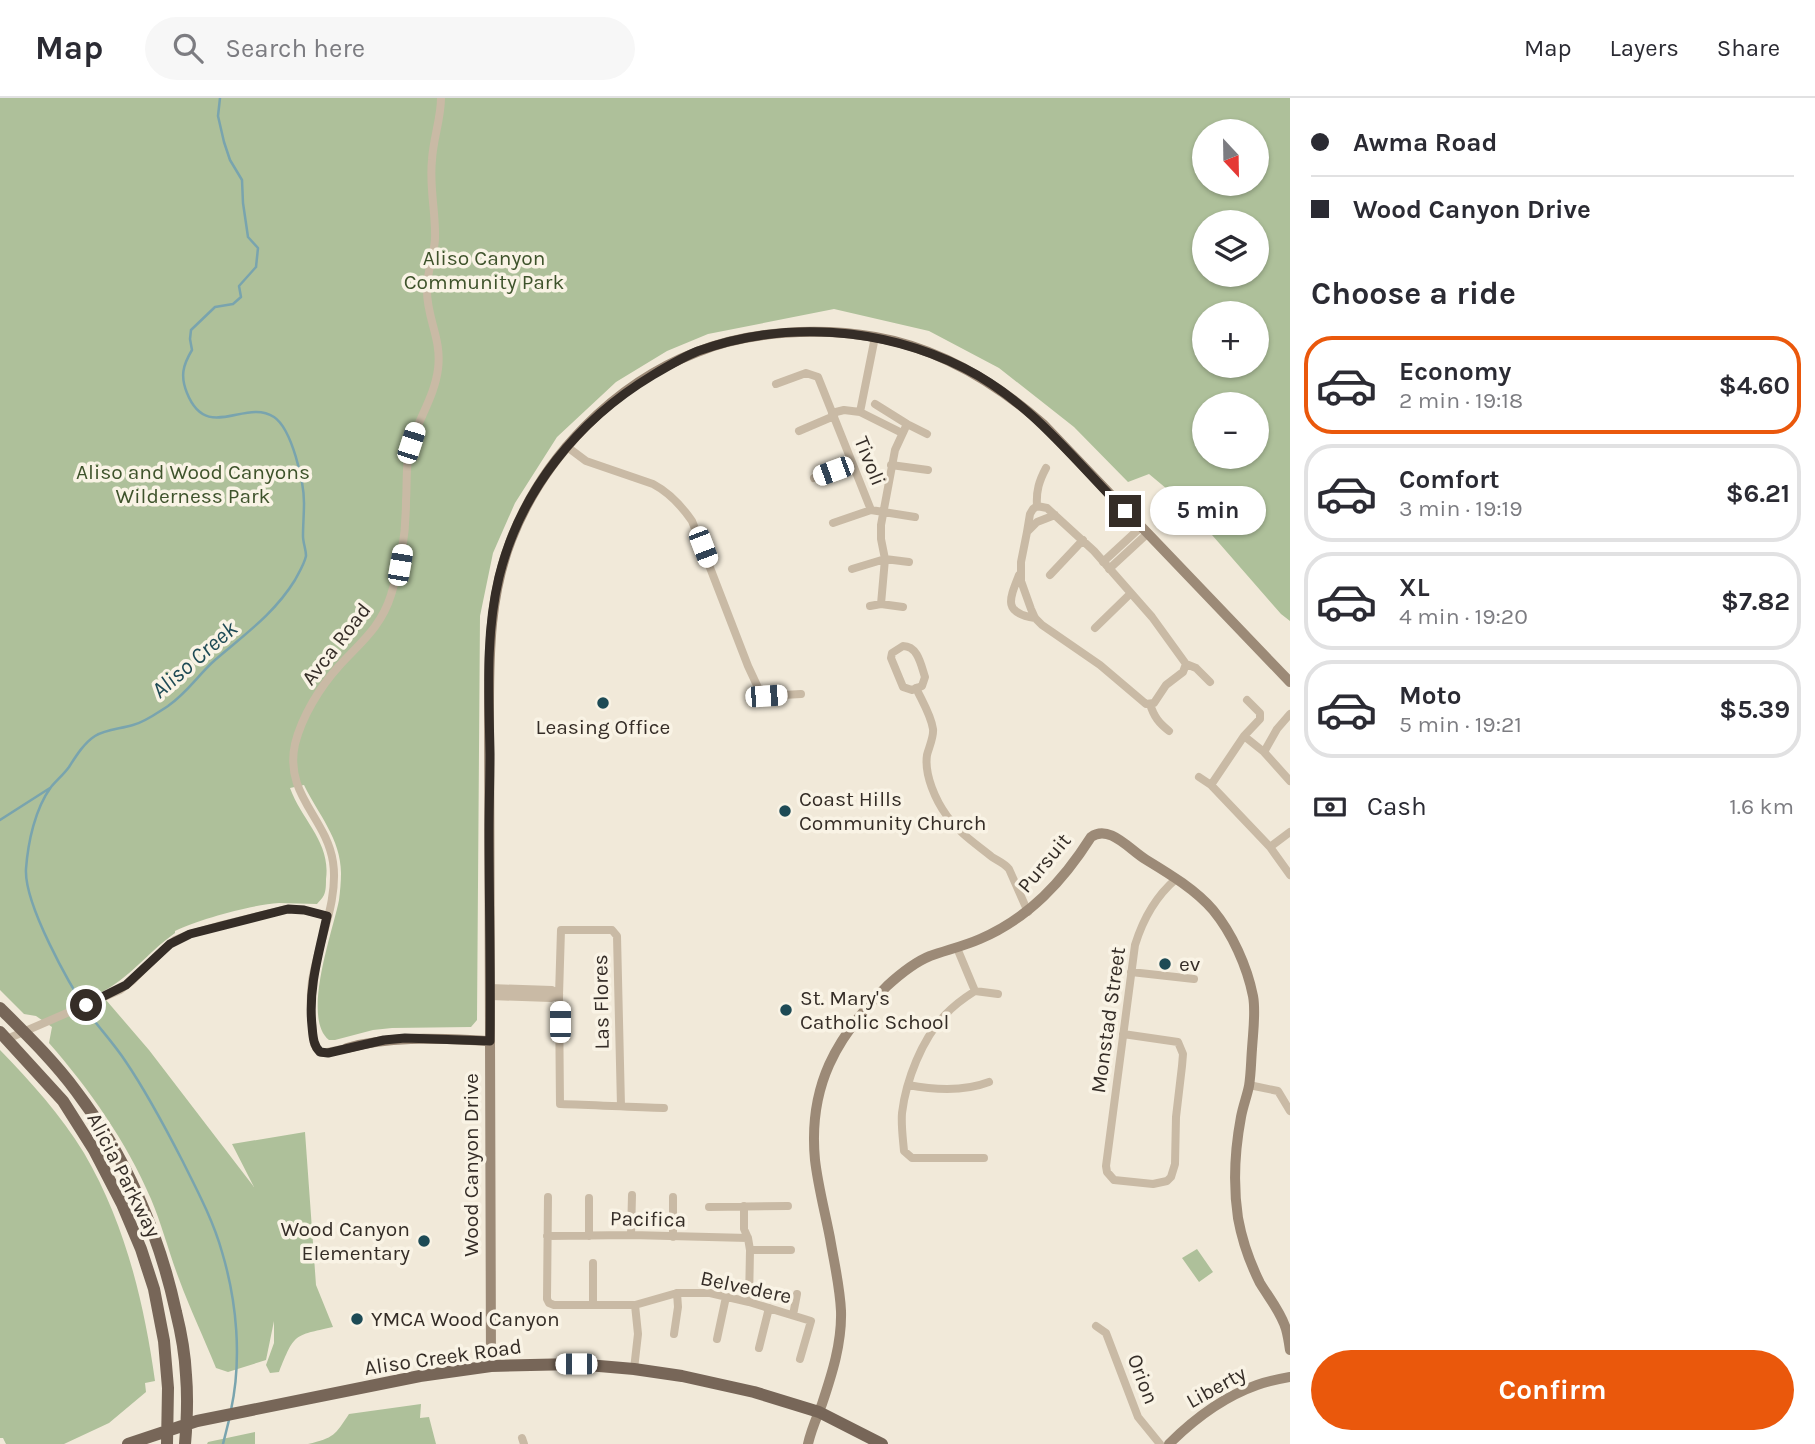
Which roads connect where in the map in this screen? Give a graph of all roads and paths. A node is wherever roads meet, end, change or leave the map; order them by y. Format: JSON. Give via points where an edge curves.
{"nodes":[{"id":1,"x":441,"y":98,"type":"edge"},
{"id":2,"x":875,"y":337,"type":"junction"},
{"id":3,"x":776,"y":384,"type":"dead end"},
{"id":4,"x":875,"y":404,"type":"dead end"},
{"id":5,"x":860,"y":412,"type":"junction"},
{"id":6,"x":833,"y":415,"type":"junction"},
{"id":7,"x":907,"y":424,"type":"junction"},
{"id":8,"x":799,"y":431,"type":"dead end"},
{"id":9,"x":902,"y":433,"type":"junction"},
{"id":10,"x":927,"y":434,"type":"dead end"},
{"id":11,"x":566,"y":446,"type":"junction"},
{"id":12,"x":852,"y":464,"type":"junction"},
{"id":13,"x":891,"y":465,"type":"junction"},
{"id":14,"x":1046,"y":468,"type":"dead end"},
{"id":15,"x":928,"y":470,"type":"dead end"},
{"id":16,"x":814,"y":478,"type":"dead end"},
{"id":17,"x":1037,"y":506,"type":"junction"},
{"id":18,"x":871,"y":510,"type":"junction"},
{"id":19,"x":883,"y":513,"type":"junction"},
{"id":20,"x":1055,"y":515,"type":"junction"},
{"id":21,"x":915,"y":517,"type":"dead end"},
{"id":22,"x":833,"y":523,"type":"dead end"},
{"id":23,"x":1144,"y":530,"type":"junction"},
{"id":24,"x":1027,"y":532,"type":"junction"},
{"id":25,"x":1083,"y":540,"type":"junction"},
{"id":26,"x":885,"y":559,"type":"junction"},
{"id":27,"x":909,"y":562,"type":"dead end"},
{"id":28,"x":1102,"y":562,"type":"junction"},
{"id":29,"x":852,"y":569,"type":"dead end"},
{"id":30,"x":1109,"y":569,"type":"junction"},
{"id":31,"x":1020,"y":572,"type":"junction"},
{"id":32,"x":1050,"y":575,"type":"dead end"},
{"id":33,"x":1131,"y":593,"type":"junction"},
{"id":34,"x":881,"y":604,"type":"junction"},
{"id":35,"x":870,"y":606,"type":"dead end"},
{"id":36,"x":903,"y":607,"type":"dead end"},
{"id":37,"x":1035,"y":618,"type":"junction"},
{"id":38,"x":1095,"y":628,"type":"dead end"},
{"id":39,"x":1186,"y":663,"type":"junction"},
{"id":40,"x":1210,"y":682,"type":"dead end"},
{"id":41,"x":1290,"y":682,"type":"edge"},
{"id":42,"x":916,"y":688,"type":"junction"},
{"id":43,"x":801,"y":694,"type":"dead end"},
{"id":44,"x":1247,"y":700,"type":"dead end"},
{"id":45,"x":1150,"y":704,"type":"junction"},
{"id":46,"x":1290,"y":714,"type":"edge"},
{"id":47,"x":1169,"y":731,"type":"dead end"},
{"id":48,"x":1244,"y":736,"type":"junction"},
{"id":49,"x":1264,"y":752,"type":"junction"},
{"id":50,"x":1288,"y":776,"type":"edge"},
{"id":51,"x":1199,"y":777,"type":"dead end"},
{"id":52,"x":1211,"y":785,"type":"junction"},
{"id":53,"x":1290,"y":832,"type":"edge"},
{"id":54,"x":1270,"y":847,"type":"junction"},
{"id":55,"x":1290,"y":875,"type":"edge"},
{"id":56,"x":1176,"y":879,"type":"junction"},
{"id":57,"x":1028,"y":912,"type":"junction"},
{"id":58,"x":327,"y":916,"type":"junction"},
{"id":59,"x":957,"y":948,"type":"junction"},
{"id":60,"x":1131,"y":972,"type":"junction"},
{"id":61,"x":1194,"y":979,"type":"dead end"},
{"id":62,"x":975,"y":991,"type":"junction"},
{"id":63,"x":491,"y":992,"type":"junction"},
{"id":64,"x":998,"y":994,"type":"dead end"},
{"id":65,"x":559,"y":995,"type":"junction"},
{"id":66,"x":0,"y":1009,"type":"edge"},
{"id":67,"x":23,"y":1031,"type":"junction"},
{"id":68,"x":1123,"y":1034,"type":"junction"},
{"id":69,"x":4,"y":1035,"type":"edge"},
{"id":70,"x":490,"y":1041,"type":"junction"},
{"id":71,"x":347,"y":1048,"type":"joint"},
{"id":72,"x":989,"y":1082,"type":"dead end"},
{"id":73,"x":908,"y":1085,"type":"junction"},
{"id":74,"x":1249,"y":1085,"type":"junction"},
{"id":75,"x":621,"y":1106,"type":"junction"},
{"id":76,"x":664,"y":1108,"type":"dead end"},
{"id":77,"x":1290,"y":1111,"type":"edge"},
{"id":78,"x":984,"y":1158,"type":"dead end"},
{"id":79,"x":632,"y":1195,"type":"dead end"},
{"id":80,"x":548,"y":1197,"type":"dead end"},
{"id":81,"x":673,"y":1197,"type":"dead end"},
{"id":82,"x":589,"y":1198,"type":"dead end"},
{"id":83,"x":744,"y":1206,"type":"junction"},
{"id":84,"x":788,"y":1206,"type":"dead end"},
{"id":85,"x":709,"y":1207,"type":"dead end"},
{"id":86,"x":631,"y":1235,"type":"junction"},
{"id":87,"x":547,"y":1236,"type":"junction"},
{"id":88,"x":589,"y":1236,"type":"junction"},
{"id":89,"x":673,"y":1237,"type":"junction"},
{"id":90,"x":748,"y":1238,"type":"junction"},
{"id":91,"x":750,"y":1250,"type":"junction"},
{"id":92,"x":791,"y":1250,"type":"dead end"},
{"id":93,"x":593,"y":1263,"type":"dead end"},
{"id":94,"x":677,"y":1293,"type":"junction"},
{"id":95,"x":797,"y":1294,"type":"dead end"},
{"id":96,"x":726,"y":1297,"type":"junction"},
{"id":97,"x":749,"y":1302,"type":"junction"},
{"id":98,"x":593,"y":1304,"type":"junction"},
{"id":99,"x":635,"y":1305,"type":"junction"},
{"id":100,"x":769,"y":1308,"type":"junction"},
{"id":101,"x":793,"y":1315,"type":"junction"},
{"id":102,"x":1096,"y":1326,"type":"dead end"},
{"id":103,"x":674,"y":1334,"type":"dead end"},
{"id":104,"x":717,"y":1339,"type":"dead end"},
{"id":105,"x":759,"y":1348,"type":"dead end"},
{"id":106,"x":1290,"y":1350,"type":"edge"},
{"id":107,"x":800,"y":1359,"type":"dead end"},
{"id":108,"x":491,"y":1366,"type":"junction"},
{"id":109,"x":634,"y":1369,"type":"junction"},
{"id":110,"x":1290,"y":1377,"type":"edge"},
{"id":111,"x":819,"y":1412,"type":"junction"},
{"id":112,"x":192,"y":1423,"type":"junction"},
{"id":113,"x":167,"y":1438,"type":"edge"},
{"id":114,"x":128,"y":1444,"type":"edge"},
{"id":115,"x":185,"y":1444,"type":"edge"},
{"id":116,"x":808,"y":1444,"type":"edge"},
{"id":117,"x":882,"y":1444,"type":"edge"},
{"id":118,"x":1160,"y":1444,"type":"edge"},
{"id":119,"x":1168,"y":1444,"type":"edge"}],
"edges":[{"from":1,"to":58,"type":"street","name":"Avca Road","via":[[432,159],[435,240],[426,295],[438,346],[438,368],[408,456],[400,565],[383,615],[322,688],[299,732],[294,755],[301,795],[323,832],[333,862]]},
{"from":2,"to":5,"type":"street","name":"Tivoli"},
{"from":2,"to":11,"type":"main road","name":"Wood Canyon Drive","via":[[791,333],[733,341],[698,352],[637,384]]},
{"from":2,"to":23,"type":"main road","name":"Wood Canyon Drive","via":[[955,364],[1020,404]]},
{"from":3,"to":6,"type":"street","name":"Tivoli","via":[[806,373],[818,377]]},
{"from":4,"to":7,"type":"street"},
{"from":5,"to":6,"type":"street","name":"Tivoli","via":[[844,410]]},
{"from":5,"to":9,"type":"street","name":"Tivoli"},
{"from":6,"to":8,"type":"street"},
{"from":6,"to":12,"type":"street","name":"Tivoli"},
{"from":7,"to":9,"type":"street","name":"Tivoli"},
{"from":7,"to":10,"type":"street"},
{"from":9,"to":13,"type":"street","name":"Tivoli"},
{"from":11,"to":43,"type":"street","via":[[586,461],[653,484],[678,502],[692,521],[761,694]]},
{"from":11,"to":63,"type":"main road","name":"Wood Canyon Drive","via":[[525,510],[494,600],[489,645]]},
{"from":12,"to":16,"type":"street"},
{"from":12,"to":18,"type":"street","name":"Tivoli"},
{"from":13,"to":15,"type":"street"},
{"from":13,"to":19,"type":"street","name":"Tivoli"},
{"from":14,"to":17,"type":"street","via":[[1036,492]]},
{"from":17,"to":20,"type":"street"},
{"from":17,"to":24,"type":"street","via":[[1030,514]]},
{"from":18,"to":19,"type":"street","name":"Tivoli"},
{"from":18,"to":22,"type":"street"},
{"from":19,"to":21,"type":"street"},
{"from":19,"to":26,"type":"street","name":"Tivoli"},
{"from":20,"to":24,"type":"street"},
{"from":20,"to":25,"type":"street"},
{"from":23,"to":28,"type":"street"},
{"from":23,"to":30,"type":"street"},
{"from":23,"to":41,"type":"main road","name":"Wood Canyon Drive"},
{"from":24,"to":31,"type":"street"},
{"from":25,"to":28,"type":"street"},
{"from":25,"to":32,"type":"street"},
{"from":26,"to":27,"type":"street"},
{"from":26,"to":29,"type":"street"},
{"from":26,"to":34,"type":"street","name":"Tivoli"},
{"from":28,"to":30,"type":"street"},
{"from":30,"to":33,"type":"street"},
{"from":31,"to":37,"type":"street"},
{"from":31,"to":37,"type":"street","via":[[1010,601],[1022,616]]},
{"from":33,"to":38,"type":"street"},
{"from":33,"to":39,"type":"street"},
{"from":34,"to":35,"type":"street"},
{"from":34,"to":36,"type":"street"},
{"from":37,"to":45,"type":"street"},
{"from":39,"to":40,"type":"street"},
{"from":39,"to":45,"type":"street","via":[[1183,672]]},
{"from":42,"to":42,"type":"street","via":[[925,677],[914,649],[903,646],[891,658],[904,687]]},
{"from":42,"to":57,"type":"street","via":[[934,732],[927,765],[939,803],[960,832],[1006,864]]},
{"from":44,"to":48,"type":"street","via":[[1261,716]]},
{"from":45,"to":47,"type":"street","via":[[1158,722]]},
{"from":46,"to":49,"type":"street"},
{"from":48,"to":49,"type":"street"},
{"from":48,"to":52,"type":"street"},
{"from":49,"to":50,"type":"street"},
{"from":51,"to":52,"type":"street"},
{"from":52,"to":54,"type":"street"},
{"from":53,"to":54,"type":"street"},
{"from":54,"to":55,"type":"street"},
{"from":56,"to":57,"type":"main road","name":"Pursuit","via":[[1111,835],[1097,832]]},
{"from":56,"to":60,"type":"street","name":"Monstad Street","via":[[1164,889],[1141,926]]},
{"from":56,"to":74,"type":"main road","name":"Pursuit","via":[[1212,909],[1248,978],[1254,999]]},
{"from":57,"to":59,"type":"main road","name":"Pursuit"},
{"from":58,"to":67,"type":"street","via":[[288,909],[190,934],[170,944],[126,985]]},
{"from":58,"to":71,"type":"street","name":"Avca Road","via":[[312,989],[314,1044],[323,1053]]},
{"from":59,"to":62,"type":"street"},
{"from":59,"to":111,"type":"main road","name":"Pursuit","via":[[927,957],[889,984],[843,1038],[818,1096],[815,1161],[841,1314],[833,1370]]},
{"from":60,"to":61,"type":"street"},
{"from":60,"to":68,"type":"street","name":"Monstad Street"},
{"from":62,"to":64,"type":"street"},
{"from":62,"to":73,"type":"street","via":[[932,1030]]},
{"from":63,"to":65,"type":"street","name":"Las Flores"},
{"from":63,"to":70,"type":"main road","name":"Wood Canyon Drive"},
{"from":65,"to":75,"type":"street","name":"Las Flores","via":[[560,1104]]},
{"from":65,"to":75,"type":"street","name":"Las Flores","via":[[561,930],[612,930],[617,936]]},
{"from":66,"to":67,"type":"main road","name":"Alicia Parkway"},
{"from":67,"to":69,"type":"street"},
{"from":67,"to":112,"type":"main road","name":"Alicia Parkway","via":[[76,1091],[138,1195],[171,1285]]},
{"from":68,"to":68,"type":"street","name":"Monstad Street","via":[[1178,1042],[1182,1054],[1175,1164],[1167,1181],[1114,1180],[1107,1172]]},
{"from":69,"to":113,"type":"main road","name":"Alicia Parkway","via":[[63,1101],[94,1150],[141,1249],[164,1341]]},
{"from":70,"to":71,"type":"main road","via":[[405,1038]]},
{"from":70,"to":108,"type":"main road","name":"Wood Canyon Drive"},
{"from":72,"to":73,"type":"street","via":[[947,1089]]},
{"from":73,"to":78,"type":"street","via":[[902,1114],[904,1151],[912,1158]]},
{"from":74,"to":77,"type":"street","via":[[1278,1091]]},
{"from":74,"to":106,"type":"main road","name":"Pursuit","via":[[1237,1160],[1238,1217],[1250,1259],[1278,1311]]},
{"from":75,"to":76,"type":"street","name":"Las Flores"},
{"from":79,"to":86,"type":"street"},
{"from":80,"to":87,"type":"street"},
{"from":81,"to":89,"type":"street"},
{"from":82,"to":88,"type":"street"},
{"from":83,"to":84,"type":"street"},
{"from":83,"to":85,"type":"street"},
{"from":83,"to":90,"type":"street"},
{"from":86,"to":88,"type":"street","name":"Pacifica"},
{"from":86,"to":89,"type":"street","name":"Pacifica"},
{"from":87,"to":88,"type":"street","name":"Pacifica"},
{"from":87,"to":98,"type":"street","name":"Belvedere","via":[[547,1299],[554,1305]]},
{"from":89,"to":90,"type":"street","name":"Pacifica"},
{"from":90,"to":91,"type":"street"},
{"from":91,"to":92,"type":"street"},
{"from":91,"to":97,"type":"street"},
{"from":93,"to":98,"type":"street"},
{"from":94,"to":96,"type":"street","name":"Belvedere"},
{"from":94,"to":99,"type":"street","name":"Belvedere"},
{"from":94,"to":103,"type":"street"},
{"from":95,"to":101,"type":"street"},
{"from":96,"to":97,"type":"street","name":"Belvedere"},
{"from":96,"to":104,"type":"street"},
{"from":97,"to":100,"type":"street","name":"Belvedere"},
{"from":98,"to":99,"type":"street","name":"Belvedere"},
{"from":99,"to":109,"type":"street"},
{"from":100,"to":101,"type":"street","name":"Belvedere"},
{"from":100,"to":105,"type":"street"},
{"from":101,"to":107,"type":"street","name":"Belvedere","via":[[811,1321]]},
{"from":102,"to":118,"type":"street","name":"Orion","via":[[1106,1333],[1138,1418]]},
{"from":108,"to":109,"type":"main road","name":"Aliso Creek Road","via":[[576,1364]]},
{"from":108,"to":112,"type":"main road","name":"Aliso Creek Road"},
{"from":109,"to":111,"type":"main road","name":"Aliso Creek Road","via":[[754,1392]]},
{"from":110,"to":119,"type":"main road","name":"Liberty","via":[[1258,1385],[1209,1409]]},
{"from":111,"to":116,"type":"main road","name":"Pursuit"},
{"from":111,"to":117,"type":"main road","name":"Aliso Creek Road"},
{"from":112,"to":113,"type":"main road","name":"Aliso Creek Road"},
{"from":112,"to":115,"type":"main road","name":"Alicia Parkway"},
{"from":113,"to":114,"type":"main road","name":"Aliso Creek Road"}]}
